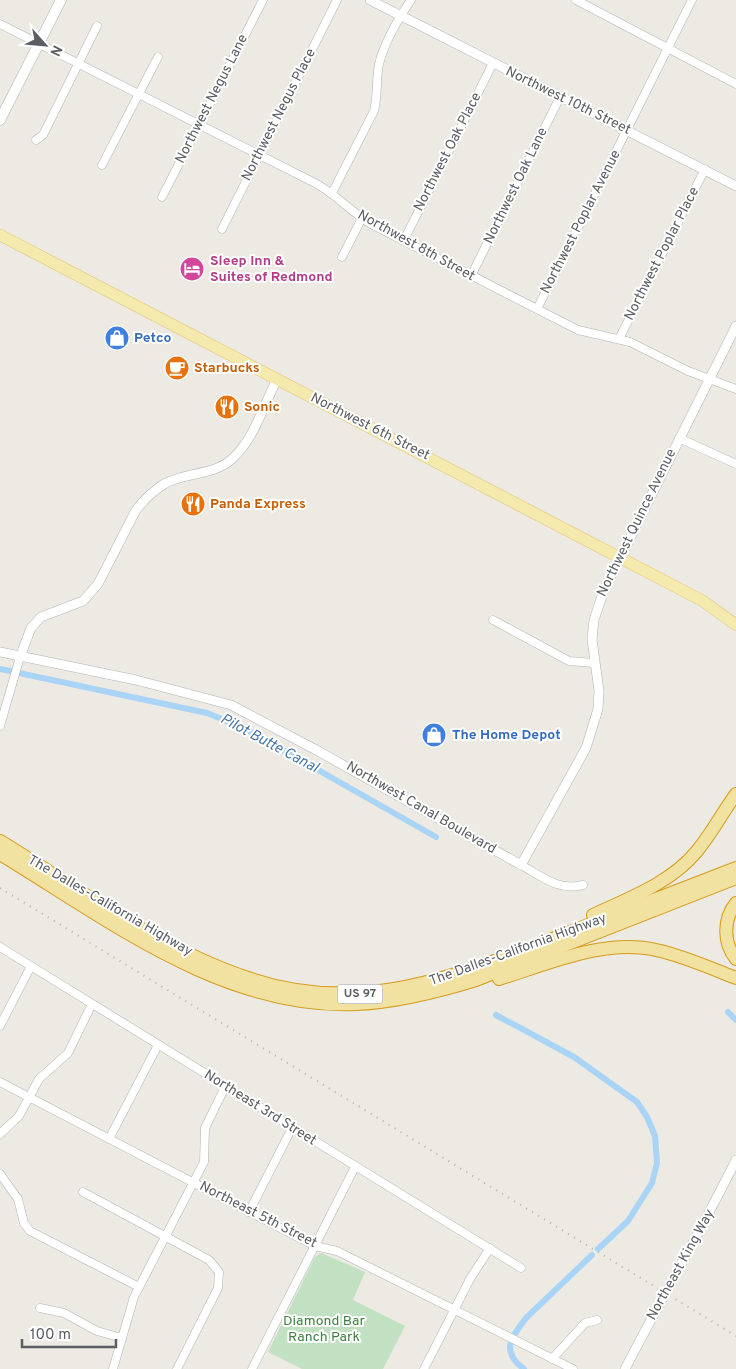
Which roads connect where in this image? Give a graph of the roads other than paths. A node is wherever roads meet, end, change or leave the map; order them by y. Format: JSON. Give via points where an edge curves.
{"nodes":[{"id":1,"x":60,"y":0,"type":"edge"},
{"id":2,"x":262,"y":0,"type":"edge"},
{"id":3,"x":337,"y":0,"type":"edge"},
{"id":4,"x":370,"y":0,"type":"edge"},
{"id":5,"x":411,"y":0,"type":"edge"},
{"id":6,"x":576,"y":0,"type":"edge"},
{"id":7,"x":692,"y":0,"type":"edge"},
{"id":8,"x":400,"y":16,"type":"junction"},
{"id":9,"x":0,"y":24,"type":"edge"},
{"id":10,"x":97,"y":26,"type":"dead end"},
{"id":11,"x":39,"y":43,"type":"junction"},
{"id":12,"x":667,"y":49,"type":"junction"},
{"id":13,"x":158,"y":57,"type":"dead end"},
{"id":14,"x":78,"y":63,"type":"junction"},
{"id":15,"x":493,"y":63,"type":"junction"},
{"id":16,"x":736,"y":84,"type":"edge"},
{"id":17,"x":139,"y":94,"type":"junction"},
{"id":18,"x":560,"y":97,"type":"junction"},
{"id":19,"x":0,"y":120,"type":"edge"},
{"id":20,"x":200,"y":124,"type":"junction"},
{"id":21,"x":627,"y":130,"type":"junction"},
{"id":22,"x":36,"y":140,"type":"dead end"},
{"id":23,"x":259,"y":154,"type":"junction"},
{"id":24,"x":102,"y":165,"type":"dead end"},
{"id":25,"x":705,"y":169,"type":"junction"},
{"id":26,"x":736,"y":186,"type":"edge"},
{"id":27,"x":332,"y":193,"type":"junction"},
{"id":28,"x":162,"y":197,"type":"dead end"},
{"id":29,"x":362,"y":218,"type":"junction"},
{"id":30,"x":222,"y":229,"type":"dead end"},
{"id":31,"x":0,"y":235,"type":"edge"},
{"id":32,"x":404,"y":240,"type":"junction"},
{"id":33,"x":342,"y":257,"type":"dead end"},
{"id":34,"x":471,"y":276,"type":"junction"},
{"id":35,"x":537,"y":309,"type":"junction"},
{"id":36,"x":736,"y":326,"type":"edge"},
{"id":37,"x":619,"y":339,"type":"junction"},
{"id":38,"x":277,"y":379,"type":"junction"},
{"id":39,"x":709,"y":379,"type":"junction"},
{"id":40,"x":736,"y":389,"type":"edge"},
{"id":41,"x":678,"y":438,"type":"junction"},
{"id":42,"x":736,"y":464,"type":"edge"},
{"id":43,"x":620,"y":558,"type":"junction"},
{"id":44,"x":493,"y":620,"type":"dead end"},
{"id":45,"x":736,"y":625,"type":"edge"},
{"id":46,"x":0,"y":652,"type":"edge"},
{"id":47,"x":19,"y":659,"type":"junction"},
{"id":48,"x":594,"y":663,"type":"junction"},
{"id":49,"x":0,"y":726,"type":"edge"},
{"id":50,"x":736,"y":794,"type":"edge"},
{"id":51,"x":0,"y":841,"type":"edge"},
{"id":52,"x":0,"y":854,"type":"edge"},
{"id":53,"x":521,"y":865,"type":"junction"},
{"id":54,"x":736,"y":868,"type":"edge"},
{"id":55,"x":736,"y":878,"type":"edge"},
{"id":56,"x":583,"y":885,"type":"dead end"},
{"id":57,"x":736,"y":903,"type":"edge"},
{"id":58,"x":0,"y":947,"type":"edge"},
{"id":59,"x":503,"y":958,"type":"junction"},
{"id":60,"x":736,"y":959,"type":"edge"},
{"id":61,"x":31,"y":966,"type":"junction"},
{"id":62,"x":736,"y":978,"type":"edge"},
{"id":63,"x":438,"y":992,"type":"junction"},
{"id":64,"x":92,"y":1004,"type":"junction"},
{"id":65,"x":0,"y":1026,"type":"edge"},
{"id":66,"x":158,"y":1045,"type":"junction"},
{"id":67,"x":0,"y":1082,"type":"edge"},
{"id":68,"x":225,"y":1086,"type":"junction"},
{"id":69,"x":29,"y":1097,"type":"junction"},
{"id":70,"x":292,"y":1128,"type":"junction"},
{"id":71,"x":0,"y":1134,"type":"edge"},
{"id":72,"x":109,"y":1139,"type":"junction"},
{"id":73,"x":736,"y":1160,"type":"edge"},
{"id":74,"x":354,"y":1167,"type":"junction"},
{"id":75,"x":0,"y":1174,"type":"edge"},
{"id":76,"x":193,"y":1183,"type":"junction"},
{"id":77,"x":82,"y":1192,"type":"dead end"},
{"id":78,"x":249,"y":1212,"type":"junction"},
{"id":79,"x":166,"y":1236,"type":"junction"},
{"id":80,"x":314,"y":1246,"type":"junction"},
{"id":81,"x":490,"y":1248,"type":"junction"},
{"id":82,"x":521,"y":1268,"type":"dead end"},
{"id":83,"x":139,"y":1287,"type":"junction"},
{"id":84,"x":40,"y":1308,"type":"dead end"},
{"id":85,"x":454,"y":1311,"type":"junction"},
{"id":86,"x":597,"y":1320,"type":"dead end"},
{"id":87,"x":122,"y":1338,"type":"junction"},
{"id":88,"x":552,"y":1359,"type":"junction"},
{"id":89,"x":114,"y":1369,"type":"edge"},
{"id":90,"x":177,"y":1369,"type":"edge"},
{"id":91,"x":252,"y":1369,"type":"edge"},
{"id":92,"x":424,"y":1369,"type":"edge"},
{"id":93,"x":573,"y":1369,"type":"edge"},
{"id":94,"x":625,"y":1369,"type":"edge"}],
"edges":[{"from":1,"to":11,"type":"main road"},
{"from":2,"to":20,"type":"street","name":"Northwest Negus Lane"},
{"from":3,"to":23,"type":"street","name":"Northwest Negus Place"},
{"from":4,"to":8,"type":"street","name":"Northwest 10th Street"},
{"from":5,"to":8,"type":"street"},
{"from":6,"to":12,"type":"street"},
{"from":7,"to":12,"type":"street","name":"Northwest Poplar Avenue"},
{"from":8,"to":15,"type":"street","name":"Northwest 10th Street"},
{"from":8,"to":27,"type":"street","via":[[379,65],[374,111]]},
{"from":9,"to":11,"type":"street","name":"Northwest 8th Street"},
{"from":10,"to":14,"type":"street"},
{"from":11,"to":14,"type":"street","name":"Northwest 8th Street"},
{"from":11,"to":19,"type":"main road"},
{"from":12,"to":16,"type":"street"},
{"from":12,"to":21,"type":"street","name":"Northwest Poplar Avenue"},
{"from":13,"to":17,"type":"street"},
{"from":14,"to":17,"type":"street","name":"Northwest 8th Street"},
{"from":14,"to":22,"type":"street","via":[[43,135]]},
{"from":15,"to":18,"type":"street","name":"Northwest 10th Street"},
{"from":15,"to":32,"type":"street","name":"Northwest Oak Place"},
{"from":17,"to":20,"type":"street","name":"Northwest 8th Street"},
{"from":17,"to":24,"type":"street"},
{"from":18,"to":21,"type":"street","name":"Northwest 10th Street"},
{"from":18,"to":34,"type":"street","name":"Northwest Oak Lane"},
{"from":20,"to":23,"type":"street","name":"Northwest 8th Street"},
{"from":20,"to":28,"type":"street","name":"Northwest Negus Lane"},
{"from":21,"to":25,"type":"street","name":"Northwest 10th Street"},
{"from":21,"to":35,"type":"street","name":"Northwest Poplar Avenue"},
{"from":23,"to":27,"type":"street","name":"Northwest 8th Street"},
{"from":23,"to":30,"type":"street","name":"Northwest Negus Place"},
{"from":25,"to":26,"type":"street","name":"Northwest 10th Street"},
{"from":25,"to":37,"type":"street","name":"Northwest Poplar Place"},
{"from":27,"to":29,"type":"street","name":"Northwest 8th Street"},
{"from":29,"to":32,"type":"street","name":"Northwest 8th Street"},
{"from":29,"to":33,"type":"street"},
{"from":31,"to":38,"type":"main road","name":"Northwest 6th Street"},
{"from":32,"to":34,"type":"street","name":"Northwest 8th Street"},
{"from":34,"to":35,"type":"street","name":"Northwest 8th Street"},
{"from":35,"to":37,"type":"street","name":"Northwest 8th Street","via":[[578,330]]},
{"from":36,"to":39,"type":"street","name":"Northwest Quince Avenue"},
{"from":37,"to":39,"type":"street","name":"Northwest 8th Street"},
{"from":38,"to":43,"type":"main road","name":"Northwest 6th Street"},
{"from":38,"to":47,"type":"street","via":[[248,438],[231,460],[164,484],[144,500],[98,584],[83,601],[41,617],[31,628]]},
{"from":39,"to":40,"type":"street","name":"Northwest 8th Street"},
{"from":39,"to":41,"type":"street","name":"Northwest Quince Avenue"},
{"from":41,"to":42,"type":"street"},
{"from":41,"to":43,"type":"street","name":"Northwest Quince Avenue"},
{"from":43,"to":45,"type":"main road","name":"Northwest 6th Street","via":[[703,601]]},
{"from":43,"to":48,"type":"street","name":"Northwest Quince Avenue","via":[[597,607],[592,639]]},
{"from":44,"to":48,"type":"street","via":[[568,661]]},
{"from":46,"to":47,"type":"street","name":"Northwest Canal Boulevard"},
{"from":47,"to":49,"type":"street"},
{"from":47,"to":53,"type":"street","name":"Northwest Canal Boulevard","via":[[136,680],[231,705]]},
{"from":48,"to":53,"type":"street","name":"Northwest Quince Avenue","via":[[599,692],[592,733]]},
{"from":50,"to":59,"type":"highway","via":[[696,853],[663,881]]},
{"from":51,"to":59,"type":"highway","name":"The Dalles-California Highway","number":"US 97","via":[[179,949],[232,973],[281,987],[359,994],[437,981]]},
{"from":52,"to":63,"type":"highway","name":"The Dalles-California Highway","number":"US 97","via":[[174,958],[244,989],[277,998],[322,1004],[358,1004]]},
{"from":53,"to":56,"type":"street","name":"Northwest Canal Boulevard","via":[[566,888]]},
{"from":54,"to":59,"type":"highway","name":"The Dalles-California Highway","number":"US 97"},
{"from":55,"to":63,"type":"highway","name":"The Dalles-California Highway","number":"US 97"},
{"from":57,"to":60,"type":"highway","via":[[727,920],[726,931]]},
{"from":58,"to":61,"type":"street","name":"Northeast 3rd Street"},
{"from":61,"to":64,"type":"street","name":"Northeast 3rd Street"},
{"from":61,"to":65,"type":"street"},
{"from":62,"to":63,"type":"highway","via":[[680,956],[632,947],[601,950],[477,985]]},
{"from":64,"to":66,"type":"street","name":"Northeast 3rd Street"},
{"from":64,"to":69,"type":"street","via":[[68,1053],[39,1079]]},
{"from":66,"to":68,"type":"street","name":"Northeast 3rd Street"},
{"from":66,"to":72,"type":"street"},
{"from":67,"to":69,"type":"street","name":"Northeast 5th Street"},
{"from":68,"to":70,"type":"street","name":"Northeast 3rd Street"},
{"from":68,"to":76,"type":"street","via":[[205,1128],[204,1162]]},
{"from":69,"to":71,"type":"street","via":[[19,1116]]},
{"from":69,"to":72,"type":"street","name":"Northeast 5th Street"},
{"from":70,"to":74,"type":"street","name":"Northeast 3rd Street"},
{"from":70,"to":78,"type":"street"},
{"from":72,"to":76,"type":"street","name":"Northeast 5th Street"},
{"from":73,"to":94,"type":"street","name":"Northeast King Way"},
{"from":74,"to":80,"type":"street"},
{"from":74,"to":81,"type":"street","name":"Northeast 3rd Street"},
{"from":75,"to":83,"type":"street","via":[[18,1199],[24,1223],[30,1230]]},
{"from":76,"to":78,"type":"street","name":"Northeast 5th Street"},
{"from":76,"to":79,"type":"street"},
{"from":77,"to":79,"type":"street"},
{"from":78,"to":80,"type":"street","name":"Northeast 5th Street"},
{"from":79,"to":83,"type":"street"},
{"from":79,"to":90,"type":"street","via":[[209,1260],[219,1272],[218,1288]]},
{"from":80,"to":85,"type":"street","name":"Northeast 5th Street","via":[[337,1251]]},
{"from":80,"to":91,"type":"street"},
{"from":81,"to":82,"type":"street","name":"Northeast 3rd Street"},
{"from":81,"to":85,"type":"street"},
{"from":83,"to":87,"type":"street"},
{"from":84,"to":87,"type":"street","via":[[64,1313],[97,1331]]},
{"from":85,"to":88,"type":"street","name":"Northeast 5th Street"},
{"from":85,"to":92,"type":"street"},
{"from":86,"to":88,"type":"street","via":[[585,1323]]},
{"from":87,"to":89,"type":"street"},
{"from":88,"to":93,"type":"street","name":"Northeast 5th Street"}]}
